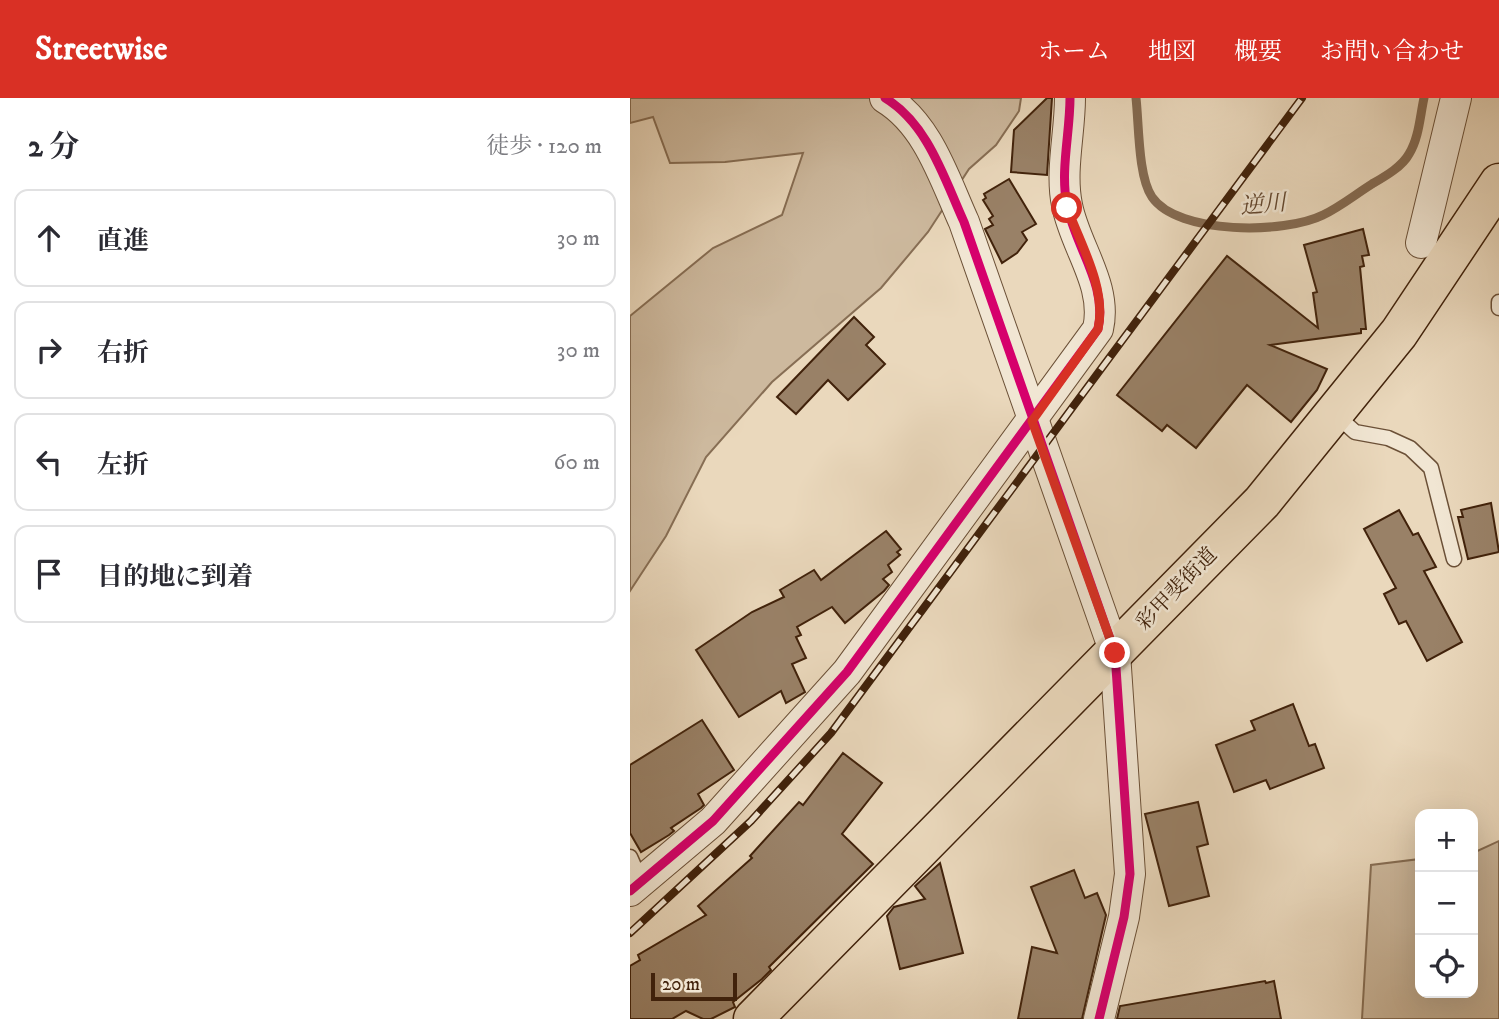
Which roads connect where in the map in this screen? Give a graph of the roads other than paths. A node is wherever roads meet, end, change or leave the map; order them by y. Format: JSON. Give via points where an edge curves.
{"nodes":[{"id":1,"x":885,"y":98,"type":"edge"},
{"id":2,"x":1070,"y":98,"type":"edge"},
{"id":3,"x":1456,"y":98,"type":"edge"},
{"id":4,"x":1498,"y":190,"type":"edge"},
{"id":5,"x":1421,"y":243,"type":"dead end"},
{"id":6,"x":1499,"y":302,"type":"edge"},
{"id":7,"x":1499,"y":308,"type":"edge"},
{"id":8,"x":1334,"y":413,"type":"junction"},
{"id":9,"x":1032,"y":421,"type":"junction"},
{"id":10,"x":1454,"y":559,"type":"dead end"},
{"id":11,"x":1115,"y":653,"type":"junction"},
{"id":12,"x":634,"y":877,"type":"edge"},
{"id":13,"x":753,"y":1019,"type":"edge"},
{"id":14,"x":1099,"y":1019,"type":"edge"}],
"edges":[{"from":1,"to":9,"type":"street","via":[[912,118],[954,200]]},
{"from":2,"to":9,"type":"street","via":[[1067,208],[1099,296],[1101,315],[1098,329]]},
{"from":3,"to":5,"type":"street"},
{"from":4,"to":8,"type":"highway","name":"彩甲斐街道","via":[[1399,333]]},
{"from":6,"to":7,"type":"lane"},
{"from":8,"to":10,"type":"lane","via":[[1355,432],[1410,448],[1432,468]]},
{"from":8,"to":11,"type":"highway","name":"彩甲斐街道","via":[[1262,502]]},
{"from":9,"to":11,"type":"street"},
{"from":9,"to":12,"type":"street","via":[[847,672],[713,821]]},
{"from":11,"to":13,"type":"highway","name":"彩甲斐街道"},
{"from":11,"to":14,"type":"street","via":[[1130,874]]}]}
